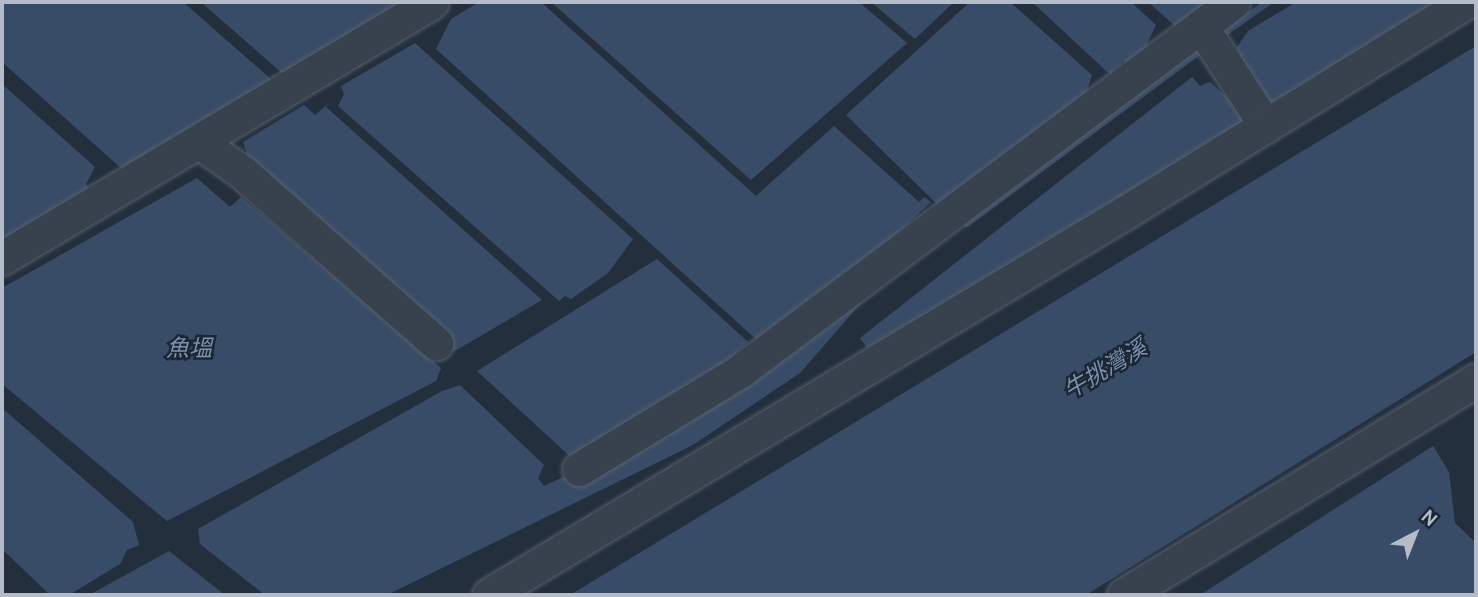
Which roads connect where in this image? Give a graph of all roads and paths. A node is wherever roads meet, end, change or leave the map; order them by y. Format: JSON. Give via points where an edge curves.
{"nodes":[{"id":1,"x":432,"y":2,"type":"edge"},
{"id":2,"x":1233,"y":2,"type":"edge"},
{"id":3,"x":1465,"y":2,"type":"edge"},
{"id":4,"x":1208,"y":38,"type":"junction"},
{"id":5,"x":1266,"y":126,"type":"junction"},
{"id":6,"x":199,"y":142,"type":"junction"},
{"id":7,"x":2,"y":258,"type":"edge"},
{"id":8,"x":436,"y":343,"type":"dead end"},
{"id":9,"x":1476,"y":380,"type":"edge"},
{"id":10,"x":579,"y":469,"type":"dead end"},
{"id":11,"x":489,"y":595,"type":"edge"},
{"id":12,"x":1124,"y":595,"type":"edge"}],
"edges":[{"from":1,"to":6,"type":"lane"},
{"from":2,"to":4,"type":"lane"},
{"from":3,"to":5,"type":"lane"},
{"from":4,"to":5,"type":"lane"},
{"from":4,"to":10,"type":"lane","via":[[740,371]]},
{"from":5,"to":11,"type":"lane"},
{"from":6,"to":7,"type":"lane"},
{"from":6,"to":8,"type":"lane","via":[[242,172]]},
{"from":9,"to":12,"type":"lane"}]}
